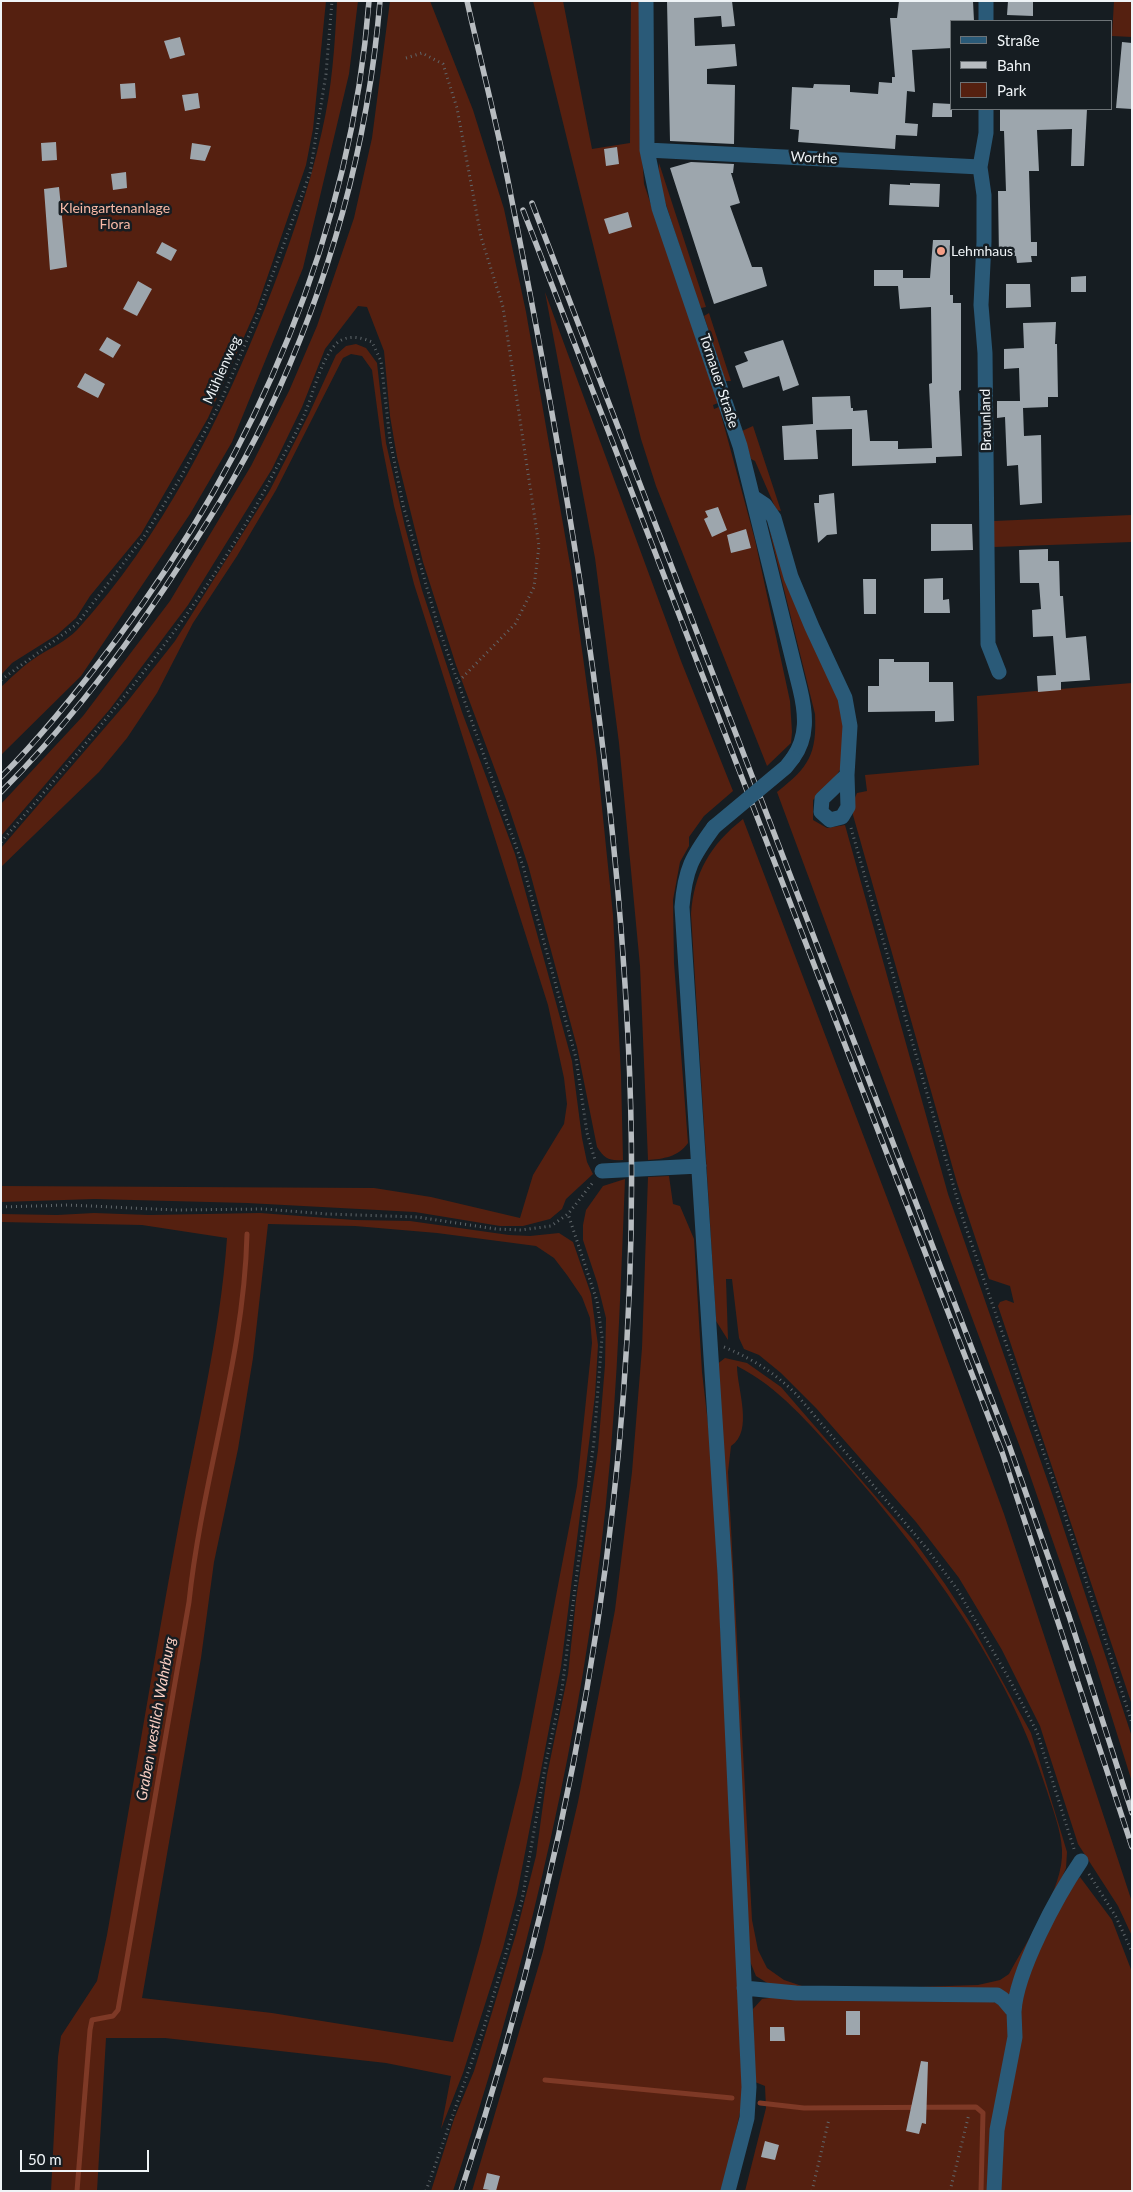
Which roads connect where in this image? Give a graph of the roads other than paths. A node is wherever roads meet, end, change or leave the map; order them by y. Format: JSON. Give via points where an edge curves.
{"nodes":[{"id":1,"x":646,"y":1,"type":"edge"},
{"id":2,"x":986,"y":1,"type":"edge"},
{"id":3,"x":986,"y":20,"type":"edge"},
{"id":4,"x":986,"y":110,"type":"edge"},
{"id":5,"x":647,"y":150,"type":"junction"},
{"id":6,"x":980,"y":166,"type":"junction"},
{"id":7,"x":753,"y":497,"type":"junction"},
{"id":8,"x":999,"y":672,"type":"dead end"},
{"id":9,"x":847,"y":775,"type":"junction"},
{"id":10,"x":699,"y":1166,"type":"junction"},
{"id":11,"x":602,"y":1171,"type":"road end"},
{"id":12,"x":1081,"y":1861,"type":"road end"},
{"id":13,"x":744,"y":1988,"type":"junction"},
{"id":14,"x":1014,"y":2012,"type":"junction"},
{"id":15,"x":728,"y":2191,"type":"edge"},
{"id":16,"x":994,"y":2191,"type":"edge"}],
"edges":[{"from":1,"to":5,"type":"street","name":"Tornauer Straße"},
{"from":2,"to":3,"type":"street"},
{"from":4,"to":6,"type":"street","name":"Braunland"},
{"from":5,"to":6,"type":"street","name":"Worthe"},
{"from":5,"to":7,"type":"street","name":"Tornauer Straße","via":[[659,208],[714,366]]},
{"from":6,"to":8,"type":"street","name":"Braunland","via":[[984,195],[981,304],[985,353],[988,644]]},
{"from":7,"to":9,"type":"street","via":[[765,505],[774,518],[791,577],[845,698],[850,726]]},
{"from":7,"to":10,"type":"street","name":"Tornauer Straße","bridge":true,"via":[[804,704],[804,733],[801,748],[786,767],[714,827],[693,855],[684,882],[682,907]]},
{"from":9,"to":9,"type":"street","via":[[846,813],[837,820],[830,820],[820,806],[826,794]]},
{"from":10,"to":11,"type":"street"},
{"from":10,"to":13,"type":"street","name":"Tornauer Straße","via":[[726,1574]]},
{"from":12,"to":14,"type":"street","via":[[1067,1882],[1020,1979]]},
{"from":13,"to":14,"type":"street","via":[[796,1993],[997,1995]]},
{"from":13,"to":15,"type":"street","name":"Tornauer Straße","via":[[749,2087],[747,2118]]},
{"from":14,"to":16,"type":"street","via":[[1015,2037],[997,2130]]}]}
